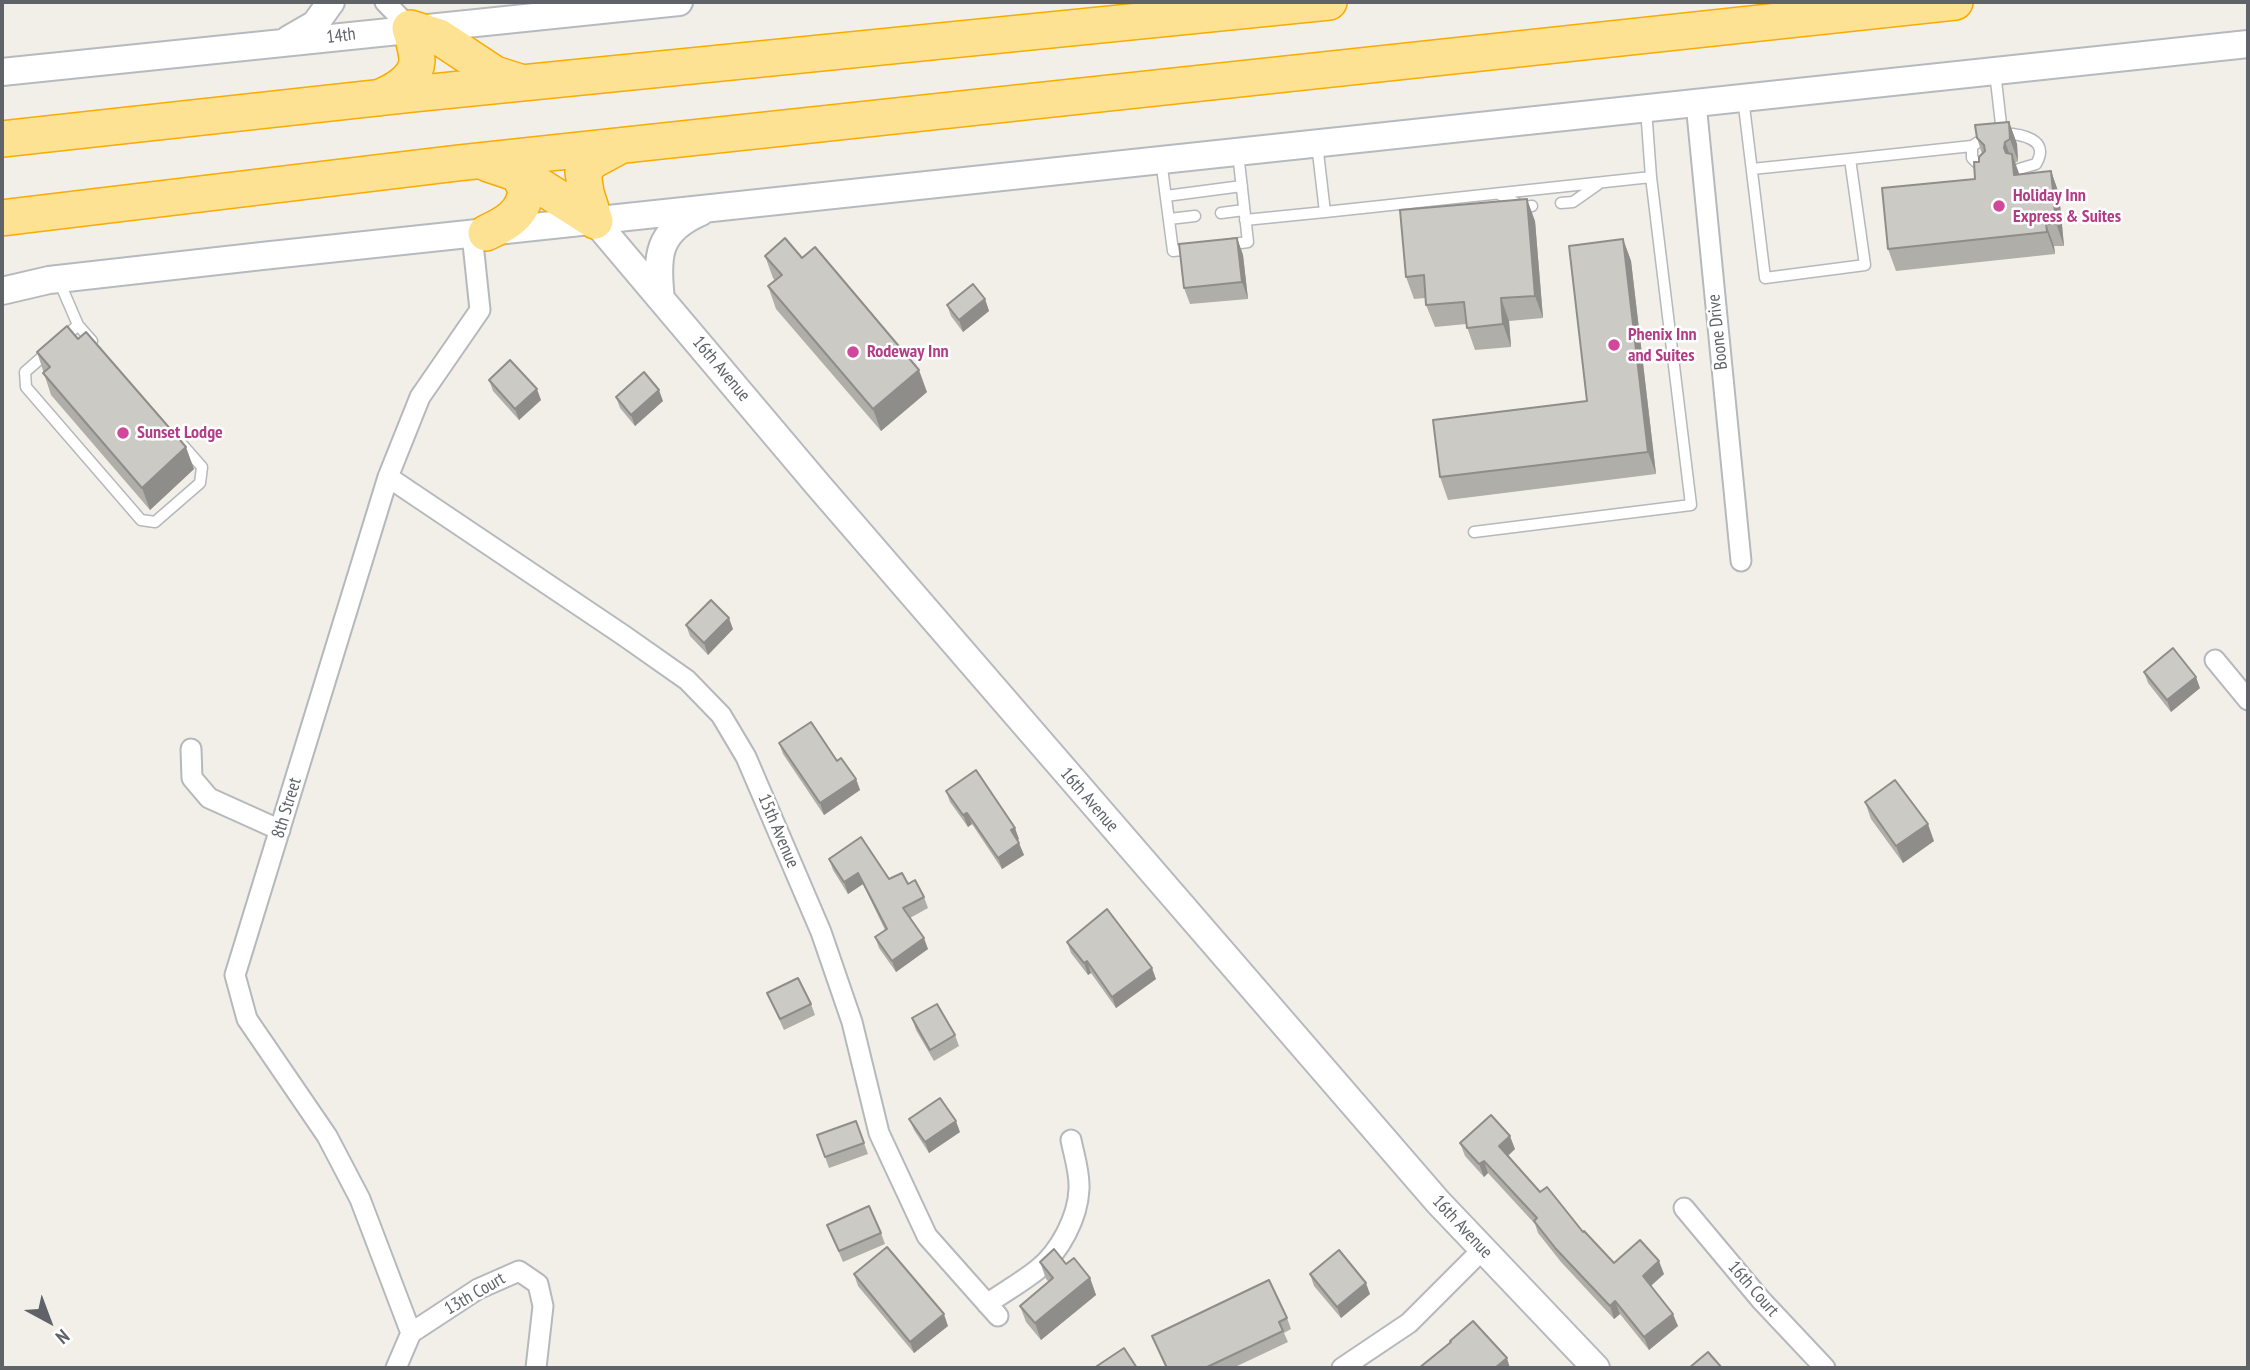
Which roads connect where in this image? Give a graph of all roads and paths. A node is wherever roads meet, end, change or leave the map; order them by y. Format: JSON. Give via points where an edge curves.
{"nodes":[{"id":1,"x":331,"y":2,"type":"edge"},
{"id":2,"x":385,"y":2,"type":"edge"},
{"id":3,"x":679,"y":2,"type":"edge"},
{"id":4,"x":1329,"y":2,"type":"edge"},
{"id":5,"x":1955,"y":2,"type":"edge"},
{"id":6,"x":411,"y":28,"type":"junction"},
{"id":7,"x":280,"y":43,"type":"junction"},
{"id":8,"x":2248,"y":44,"type":"edge"},
{"id":9,"x":1995,"y":71,"type":"junction"},
{"id":10,"x":2,"y":72,"type":"edge"},
{"id":11,"x":524,"y":83,"type":"junction"},
{"id":12,"x":378,"y":98,"type":"junction"},
{"id":13,"x":1743,"y":98,"type":"junction"},
{"id":14,"x":1696,"y":103,"type":"junction"},
{"id":15,"x":1646,"y":108,"type":"junction"},
{"id":16,"x":2003,"y":133,"type":"junction"},
{"id":17,"x":2,"y":139,"type":"edge"},
{"id":18,"x":1317,"y":144,"type":"junction"},
{"id":19,"x":622,"y":145,"type":"junction"},
{"id":20,"x":1972,"y":146,"type":"junction"},
{"id":21,"x":1238,"y":152,"type":"junction"},
{"id":22,"x":1850,"y":159,"type":"junction"},
{"id":23,"x":1161,"y":160,"type":"junction"},
{"id":24,"x":477,"y":161,"type":"junction"},
{"id":25,"x":1752,"y":169,"type":"junction"},
{"id":26,"x":2019,"y":169,"type":"dead end"},
{"id":27,"x":517,"y":172,"type":"junction"},
{"id":28,"x":1986,"y":172,"type":"edge"},
{"id":29,"x":1651,"y":177,"type":"junction"},
{"id":30,"x":1601,"y":183,"type":"junction"},
{"id":31,"x":1242,"y":186,"type":"junction"},
{"id":32,"x":1499,"y":193,"type":"junction"},
{"id":33,"x":1166,"y":196,"type":"junction"},
{"id":34,"x":1561,"y":203,"type":"dead end"},
{"id":35,"x":1532,"y":206,"type":"dead end"},
{"id":36,"x":708,"y":209,"type":"junction"},
{"id":37,"x":1325,"y":212,"type":"junction"},
{"id":38,"x":1221,"y":213,"type":"dead end"},
{"id":39,"x":1245,"y":215,"type":"junction"},
{"id":40,"x":1195,"y":216,"type":"dead end"},
{"id":41,"x":2,"y":218,"type":"edge"},
{"id":42,"x":1169,"y":219,"type":"junction"},
{"id":43,"x":595,"y":221,"type":"junction"},
{"id":44,"x":479,"y":233,"type":"junction"},
{"id":45,"x":1210,"y":247,"type":"edge"},
{"id":46,"x":1198,"y":248,"type":"edge"},
{"id":47,"x":58,"y":279,"type":"junction"},
{"id":48,"x":2,"y":291,"type":"edge"},
{"id":49,"x":661,"y":299,"type":"junction"},
{"id":50,"x":78,"y":325,"type":"junction"},
{"id":51,"x":95,"y":345,"type":"edge"},
{"id":52,"x":175,"y":436,"type":"edge"},
{"id":53,"x":388,"y":477,"type":"junction"},
{"id":54,"x":1474,"y":532,"type":"dead end"},
{"id":55,"x":1741,"y":561,"type":"dead end"},
{"id":56,"x":2215,"y":660,"type":"dead end"},
{"id":57,"x":2248,"y":700,"type":"edge"},
{"id":58,"x":191,"y":749,"type":"dead end"},
{"id":59,"x":280,"y":830,"type":"junction"},
{"id":60,"x":1070,"y":1140,"type":"dead end"},
{"id":61,"x":1684,"y":1208,"type":"dead end"},
{"id":62,"x":1483,"y":1249,"type":"junction"},
{"id":63,"x":411,"y":1333,"type":"junction"},
{"id":64,"x":396,"y":1368,"type":"edge"},
{"id":65,"x":536,"y":1368,"type":"edge"},
{"id":66,"x":1342,"y":1368,"type":"edge"},
{"id":67,"x":1596,"y":1368,"type":"edge"},
{"id":68,"x":1825,"y":1368,"type":"edge"}],
"edges":[{"from":1,"to":7,"type":"street","via":[[315,24]]},
{"from":2,"to":6,"type":"street"},
{"from":3,"to":6,"type":"street","name":"14th"},
{"from":4,"to":11,"type":"highway"},
{"from":5,"to":19,"type":"highway"},
{"from":6,"to":7,"type":"street","name":"14th"},
{"from":6,"to":11,"type":"highway","via":[[439,37],[495,74]]},
{"from":6,"to":12,"type":"highway","via":[[415,69],[401,85]]},
{"from":7,"to":10,"type":"street","name":"14th"},
{"from":8,"to":9,"type":"street"},
{"from":9,"to":13,"type":"street"},
{"from":9,"to":16,"type":"lane"},
{"from":11,"to":12,"type":"highway"},
{"from":12,"to":17,"type":"highway"},
{"from":13,"to":14,"type":"street"},
{"from":13,"to":25,"type":"lane"},
{"from":14,"to":15,"type":"street"},
{"from":14,"to":55,"type":"street","name":"Boone Drive"},
{"from":15,"to":18,"type":"street"},
{"from":15,"to":29,"type":"lane"},
{"from":16,"to":20,"type":"lane","via":[[1989,135]]},
{"from":16,"to":26,"type":"lane","via":[[2031,137],[2039,149],[2036,164]]},
{"from":18,"to":21,"type":"street"},
{"from":18,"to":37,"type":"lane"},
{"from":19,"to":24,"type":"highway"},
{"from":19,"to":43,"type":"highway","via":[[592,161],[583,172]]},
{"from":20,"to":22,"type":"lane"},
{"from":20,"to":28,"type":"lane","via":[[1972,158]]},
{"from":21,"to":23,"type":"street"},
{"from":21,"to":31,"type":"lane"},
{"from":22,"to":25,"type":"lane"},
{"from":22,"to":25,"type":"lane","via":[[1865,265],[1765,278]]},
{"from":23,"to":33,"type":"lane"},
{"from":23,"to":36,"type":"street"},
{"from":24,"to":27,"type":"highway"},
{"from":24,"to":41,"type":"highway"},
{"from":27,"to":43,"type":"highway"},
{"from":27,"to":44,"type":"highway","via":[[526,189],[521,207],[504,224]]},
{"from":29,"to":30,"type":"lane"},
{"from":29,"to":54,"type":"lane","via":[[1690,505]]},
{"from":30,"to":32,"type":"lane"},
{"from":30,"to":34,"type":"lane","via":[[1573,202]]},
{"from":31,"to":33,"type":"lane"},
{"from":31,"to":39,"type":"lane"},
{"from":32,"to":35,"type":"lane","via":[[1523,207]]},
{"from":32,"to":37,"type":"lane"},
{"from":33,"to":42,"type":"lane"},
{"from":36,"to":43,"type":"street"},
{"from":36,"to":49,"type":"street","via":[[677,224],[664,242],[658,263]]},
{"from":37,"to":39,"type":"lane"},
{"from":38,"to":39,"type":"lane"},
{"from":39,"to":45,"type":"lane","via":[[1248,242]]},
{"from":40,"to":42,"type":"lane"},
{"from":42,"to":46,"type":"lane","via":[[1172,251]]},
{"from":43,"to":44,"type":"street"},
{"from":43,"to":49,"type":"street","name":"16th Avenue"},
{"from":44,"to":47,"type":"street"},
{"from":44,"to":53,"type":"street","name":"8th Street","via":[[480,310],[420,397]]},
{"from":47,"to":48,"type":"street"},
{"from":47,"to":50,"type":"lane"},
{"from":49,"to":62,"type":"street","name":"16th Avenue","via":[[1214,944]]},
{"from":50,"to":51,"type":"lane"},
{"from":50,"to":52,"type":"lane","via":[[25,372],[26,387],[141,520],[155,522],[200,483],[202,467]]},
{"from":53,"to":59,"type":"street","name":"8th Street"},
{"from":53,"to":60,"type":"street","name":"15th Avenue","via":[[687,680],[721,715],[746,757],[821,932],[852,1022],[879,1133],[927,1236],[993,1310],[1039,1268],[1066,1231],[1079,1188]]},
{"from":56,"to":57,"type":"street"},
{"from":58,"to":59,"type":"street","via":[[192,778],[209,797]]},
{"from":59,"to":63,"type":"street","name":"8th Street","via":[[235,975],[247,1018],[327,1136],[360,1199]]},
{"from":61,"to":68,"type":"street","name":"16th Court"},
{"from":62,"to":66,"type":"street","via":[[1409,1323]]},
{"from":62,"to":67,"type":"street","name":"16th Avenue"},
{"from":63,"to":64,"type":"street"},
{"from":63,"to":65,"type":"street","name":"13th Court","via":[[478,1289],[519,1271],[538,1284],[542,1306]]}]}
